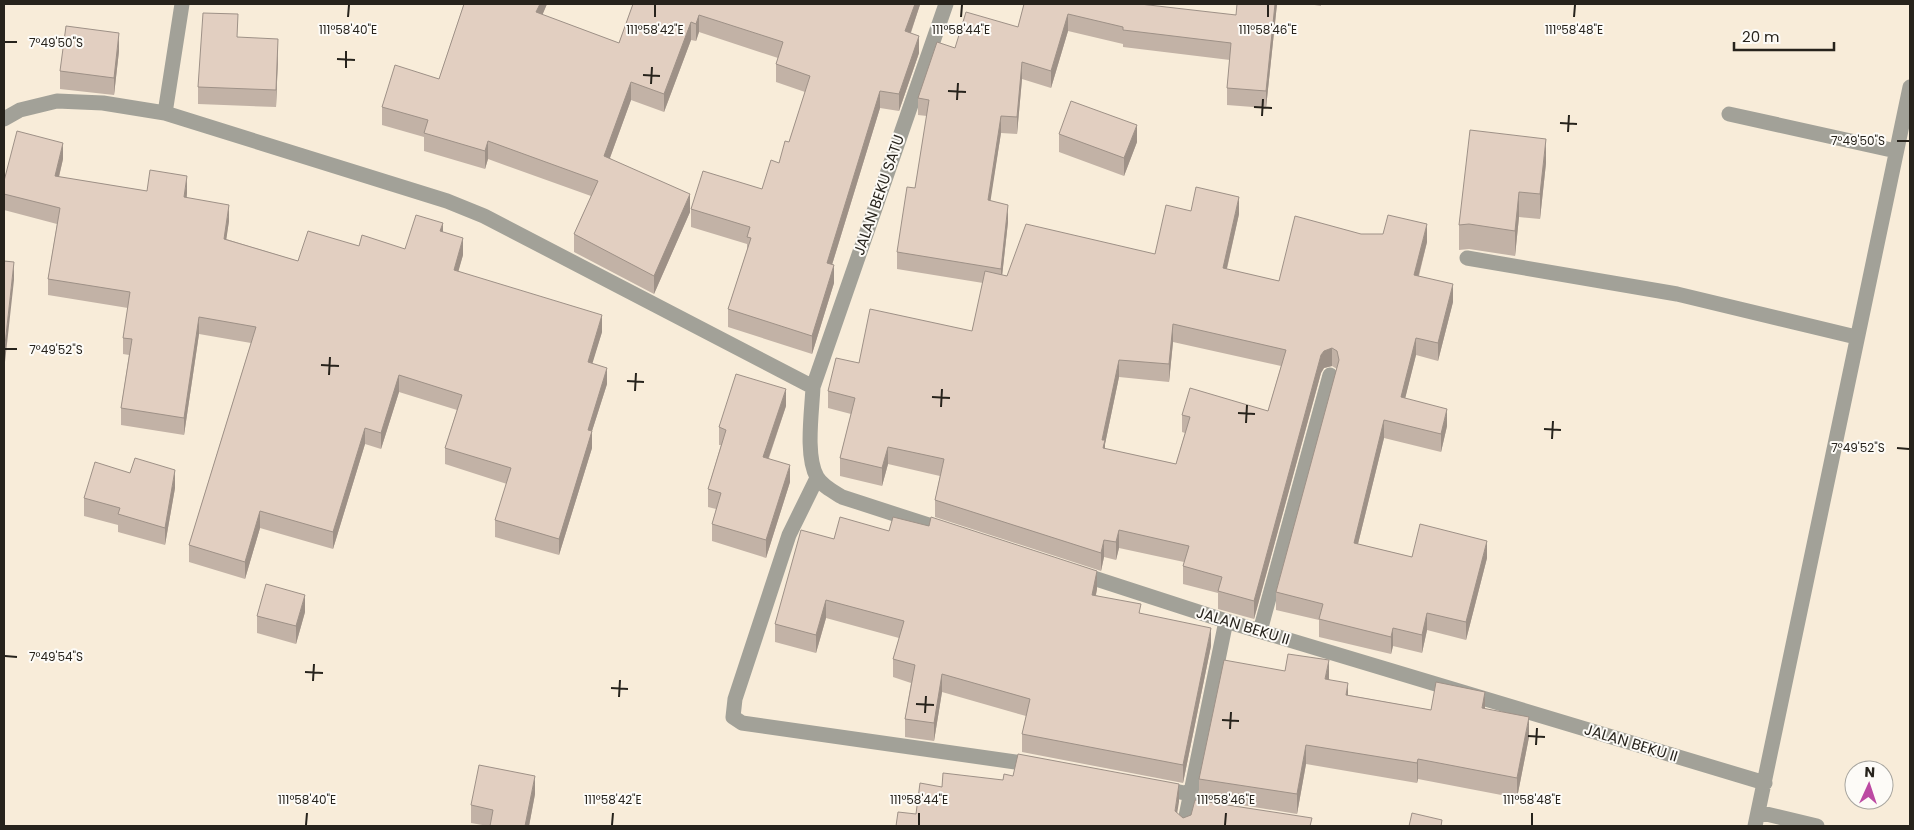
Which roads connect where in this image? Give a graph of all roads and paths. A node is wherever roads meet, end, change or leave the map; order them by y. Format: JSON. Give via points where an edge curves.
{"nodes":[{"id":1,"x":182,"y":4,"type":"edge"},
{"id":2,"x":946,"y":4,"type":"edge"},
{"id":3,"x":1910,"y":87,"type":"edge"},
{"id":4,"x":165,"y":113,"type":"junction"},
{"id":5,"x":1729,"y":114,"type":"dead end"},
{"id":6,"x":4,"y":119,"type":"edge"},
{"id":7,"x":1896,"y":151,"type":"junction"},
{"id":8,"x":1467,"y":258,"type":"dead end"},
{"id":9,"x":1856,"y":337,"type":"junction"},
{"id":10,"x":1330,"y":375,"type":"dead end"},
{"id":11,"x":813,"y":387,"type":"junction"},
{"id":12,"x":817,"y":478,"type":"junction"},
{"id":13,"x":964,"y":536,"type":"edge"},
{"id":14,"x":1067,"y":570,"type":"edge"},
{"id":15,"x":1226,"y":621,"type":"junction"},
{"id":16,"x":1260,"y":631,"type":"junction"},
{"id":17,"x":1050,"y":767,"type":"edge"},
{"id":18,"x":1765,"y":783,"type":"junction"},
{"id":19,"x":1143,"y":785,"type":"edge"},
{"id":20,"x":1189,"y":800,"type":"junction"},
{"id":21,"x":1207,"y":809,"type":"edge"},
{"id":22,"x":1757,"y":819,"type":"edge"},
{"id":23,"x":1184,"y":826,"type":"edge"},
{"id":24,"x":1817,"y":826,"type":"edge"}],
"edges":[{"from":1,"to":4,"type":"street"},
{"from":2,"to":11,"type":"street","name":"JALAN BEKU SATU"},
{"from":3,"to":7,"type":"street"},
{"from":4,"to":6,"type":"street","via":[[103,103],[57,101],[20,110]]},
{"from":4,"to":11,"type":"street","via":[[474,212]]},
{"from":5,"to":7,"type":"street"},
{"from":7,"to":9,"type":"street"},
{"from":8,"to":9,"type":"street","via":[[1677,294]]},
{"from":9,"to":18,"type":"street"},
{"from":10,"to":16,"type":"street"},
{"from":11,"to":12,"type":"street","via":[[811,442]]},
{"from":12,"to":13,"type":"street","via":[[842,497]]},
{"from":12,"to":17,"type":"street","via":[[789,535],[735,699],[733,717],[742,723]]},
{"from":14,"to":15,"type":"street","name":"JALAN BEKU II"},
{"from":15,"to":16,"type":"street","name":"JALAN BEKU II"},
{"from":15,"to":20,"type":"street"},
{"from":16,"to":18,"type":"street","name":"JALAN BEKU II"},
{"from":18,"to":22,"type":"street"},
{"from":19,"to":20,"type":"street"},
{"from":20,"to":21,"type":"street"},
{"from":20,"to":23,"type":"street"},
{"from":22,"to":24,"type":"street"}]}
